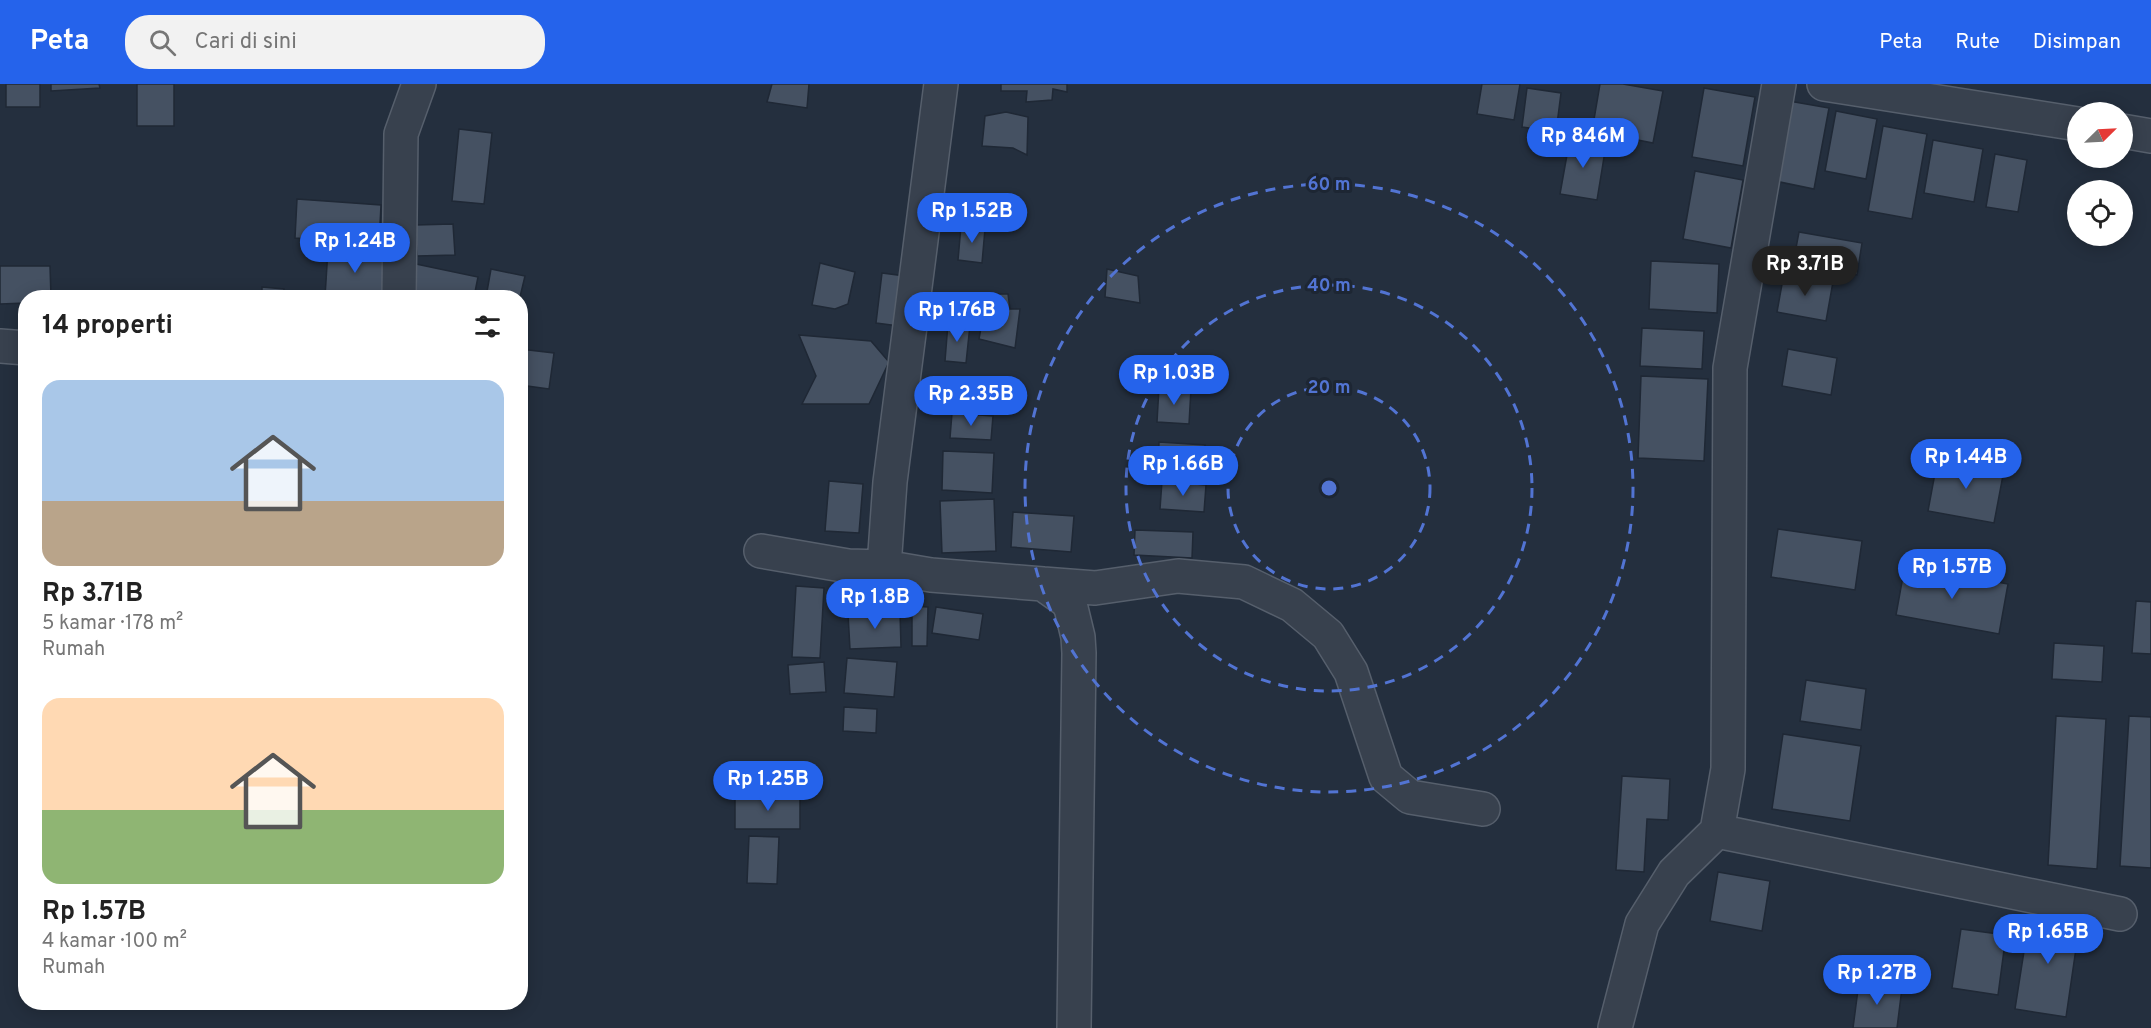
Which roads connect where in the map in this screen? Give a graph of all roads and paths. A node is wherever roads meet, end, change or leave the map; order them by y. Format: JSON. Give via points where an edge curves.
{"nodes":[{"id":1,"x":419,"y":84,"type":"edge"},
{"id":2,"x":941,"y":84,"type":"edge"},
{"id":3,"x":1779,"y":84,"type":"edge"},
{"id":4,"x":1824,"y":84,"type":"edge"},
{"id":5,"x":1948,"y":94,"type":"edge"},
{"id":6,"x":2067,"y":121,"type":"edge"},
{"id":7,"x":2133,"y":133,"type":"edge"},
{"id":8,"x":2151,"y":136,"type":"edge"},
{"id":9,"x":399,"y":290,"type":"edge"},
{"id":10,"x":0,"y":346,"type":"edge"},
{"id":11,"x":18,"y":347,"type":"edge"},
{"id":12,"x":761,"y":551,"type":"dead end"},
{"id":13,"x":884,"y":567,"type":"junction"},
{"id":14,"x":1043,"y":584,"type":"junction"},
{"id":15,"x":1483,"y":809,"type":"dead end"},
{"id":16,"x":1717,"y":831,"type":"junction"},
{"id":17,"x":2120,"y":914,"type":"dead end"},
{"id":18,"x":1074,"y":1028,"type":"edge"},
{"id":19,"x":1615,"y":1028,"type":"edge"}],
"edges":[{"from":1,"to":9,"type":"street","via":[[401,134]]},
{"from":2,"to":13,"type":"street","via":[[890,482]]},
{"from":3,"to":16,"type":"street","via":[[1730,368],[1728,768]]},
{"from":4,"to":5,"type":"street"},
{"from":5,"to":6,"type":"street"},
{"from":7,"to":8,"type":"street"},
{"from":10,"to":11,"type":"street"},
{"from":12,"to":13,"type":"street","via":[[848,566]]},
{"from":13,"to":14,"type":"street"},
{"from":14,"to":15,"type":"street","via":[[1095,588],[1178,576],[1244,582],[1292,605],[1328,634],[1351,672],[1386,777],[1410,797]]},
{"from":14,"to":18,"type":"street","via":[[1067,601],[1078,637]]},
{"from":16,"to":17,"type":"street"},
{"from":16,"to":19,"type":"street","via":[[1674,873],[1642,924]]}]}
